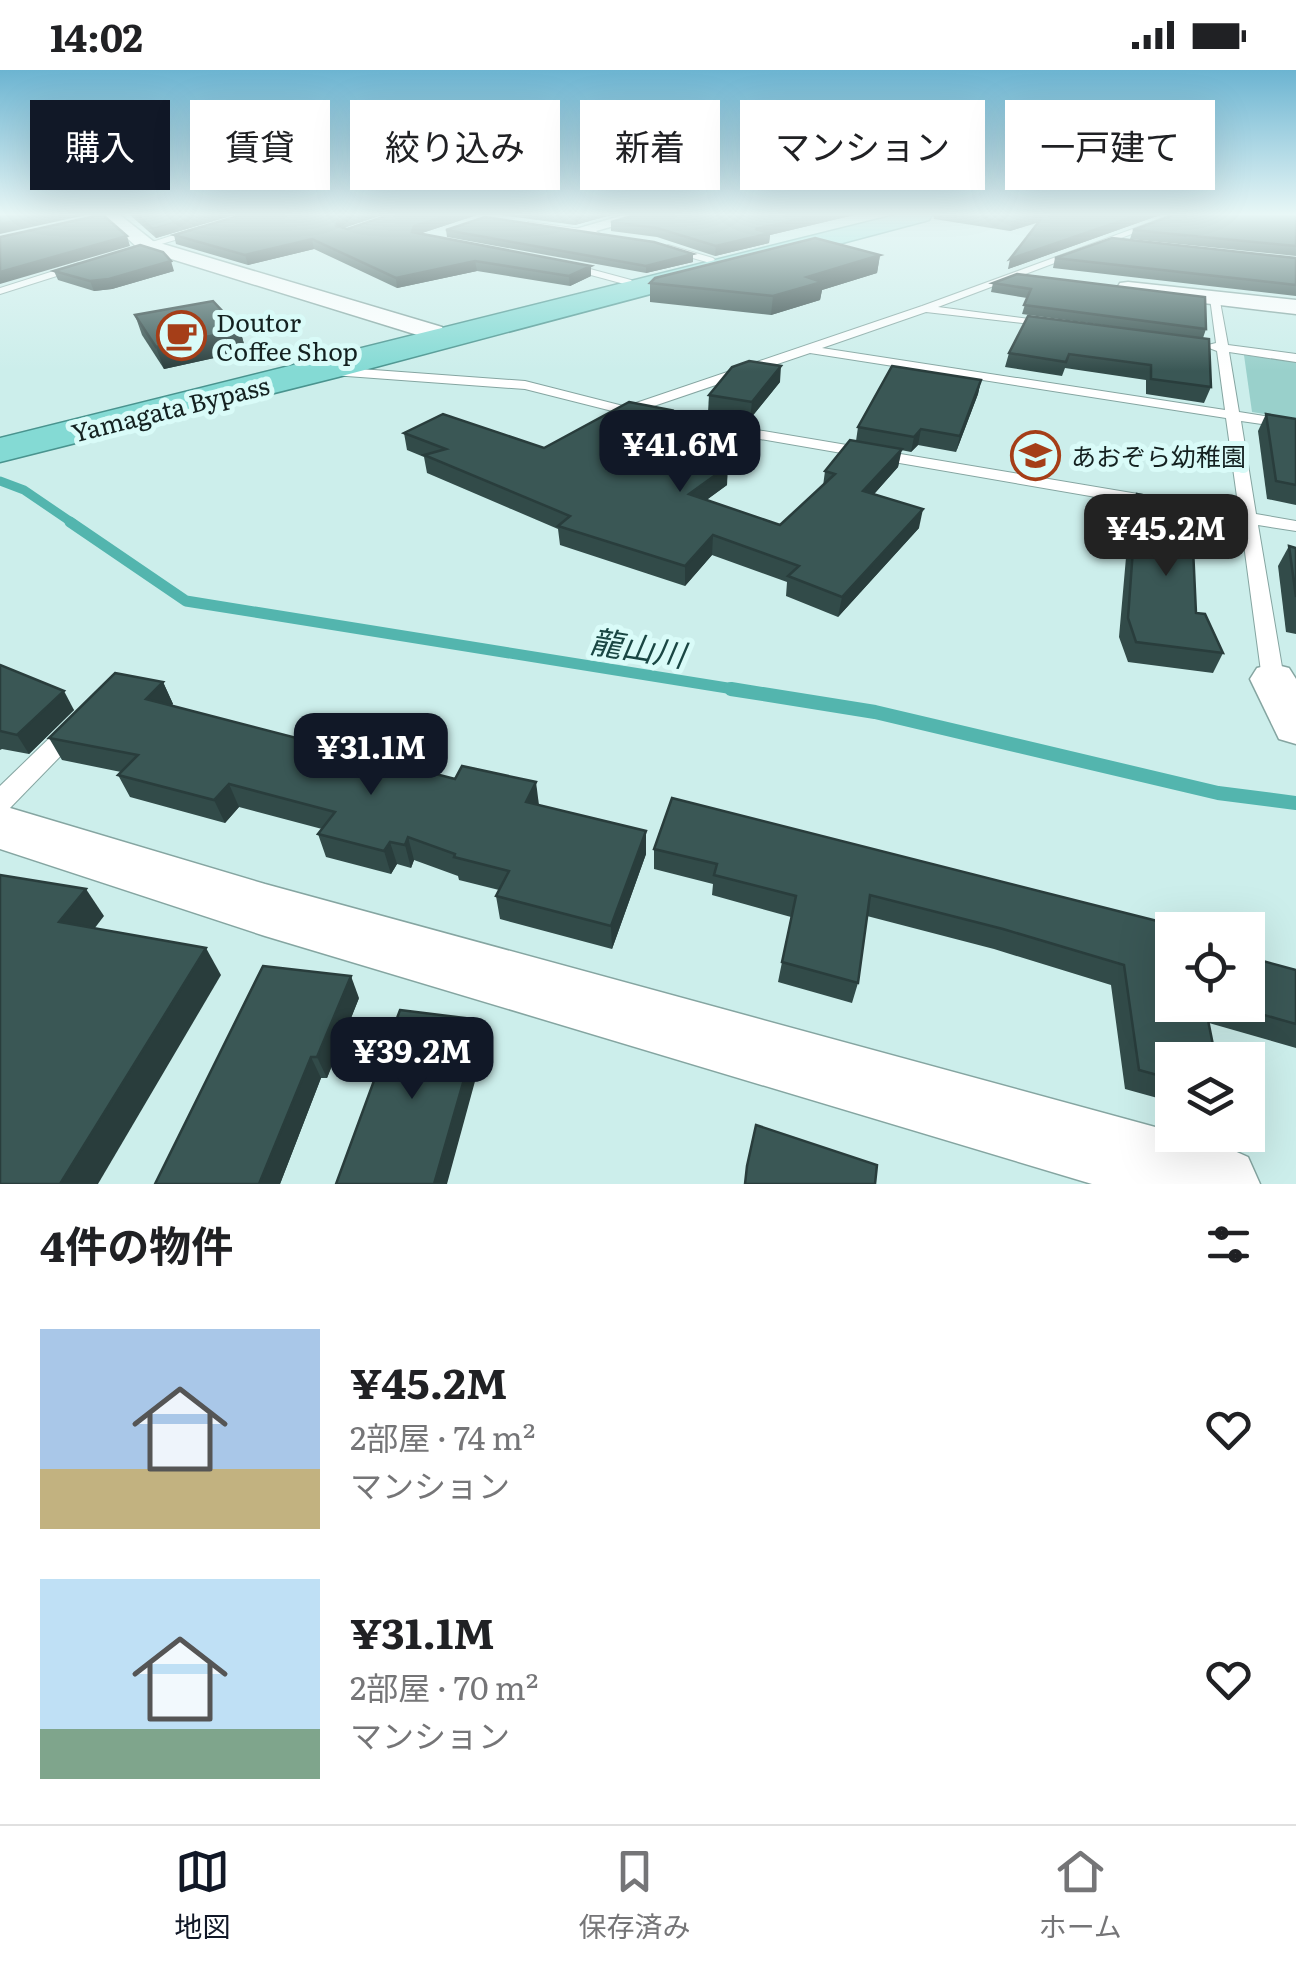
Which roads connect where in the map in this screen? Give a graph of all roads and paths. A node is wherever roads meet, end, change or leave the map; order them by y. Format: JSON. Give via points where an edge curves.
{"nodes":[{"id":1,"x":75,"y":267,"type":"edge"},
{"id":2,"x":204,"y":267,"type":"edge"},
{"id":3,"x":568,"y":267,"type":"edge"},
{"id":4,"x":684,"y":267,"type":"edge"},
{"id":5,"x":722,"y":267,"type":"edge"},
{"id":6,"x":1036,"y":267,"type":"edge"},
{"id":7,"x":1016,"y":274,"type":"junction"},
{"id":8,"x":628,"y":282,"type":"junction"},
{"id":9,"x":0,"y":291,"type":"edge"},
{"id":10,"x":1215,"y":298,"type":"junction"},
{"id":11,"x":1296,"y":307,"type":"edge"},
{"id":12,"x":926,"y":308,"type":"junction"},
{"id":13,"x":1064,"y":327,"type":"edge"},
{"id":14,"x":433,"y":332,"type":"junction"},
{"id":15,"x":1202,"y":345,"type":"edge"},
{"id":16,"x":1222,"y":348,"type":"junction"},
{"id":17,"x":807,"y":349,"type":"junction"},
{"id":18,"x":1296,"y":358,"type":"edge"},
{"id":19,"x":326,"y":370,"type":"junction"},
{"id":20,"x":1234,"y":415,"type":"junction"},
{"id":21,"x":644,"y":416,"type":"junction"},
{"id":22,"x":1296,"y":425,"type":"edge"},
{"id":23,"x":0,"y":435,"type":"edge"},
{"id":24,"x":0,"y":450,"type":"edge"},
{"id":25,"x":1248,"y":518,"type":"junction"},
{"id":26,"x":1296,"y":526,"type":"edge"},
{"id":27,"x":1273,"y":679,"type":"joint"},
{"id":28,"x":91,"y":712,"type":"edge"},
{"id":29,"x":1296,"y":727,"type":"edge"},
{"id":30,"x":0,"y":802,"type":"edge"},
{"id":31,"x":0,"y":827,"type":"edge"},
{"id":32,"x":1221,"y":1184,"type":"edge"}],
"edges":[{"from":1,"to":9,"type":"lane"},
{"from":2,"to":14,"type":"street"},
{"from":3,"to":8,"type":"lane"},
{"from":4,"to":8,"type":"highway","name":"Yamagata Bypass"},
{"from":5,"to":19,"type":"highway","name":"Yamagata Bypass"},
{"from":6,"to":7,"type":"lane"},
{"from":7,"to":10,"type":"street"},
{"from":7,"to":12,"type":"lane"},
{"from":8,"to":14,"type":"highway","name":"Yamagata Bypass"},
{"from":10,"to":11,"type":"street"},
{"from":10,"to":16,"type":"lane"},
{"from":12,"to":13,"type":"lane"},
{"from":12,"to":17,"type":"lane"},
{"from":14,"to":23,"type":"highway","name":"Yamagata Bypass"},
{"from":15,"to":16,"type":"lane"},
{"from":16,"to":18,"type":"lane"},
{"from":16,"to":20,"type":"lane"},
{"from":17,"to":20,"type":"lane"},
{"from":17,"to":21,"type":"lane","via":[[641,406]]},
{"from":19,"to":21,"type":"lane","via":[[525,385]]},
{"from":19,"to":24,"type":"highway","name":"Yamagata Bypass"},
{"from":20,"to":22,"type":"lane"},
{"from":20,"to":25,"type":"lane"},
{"from":21,"to":25,"type":"lane"},
{"from":25,"to":26,"type":"lane"},
{"from":25,"to":27,"type":"lane"},
{"from":27,"to":29,"type":"street"},
{"from":28,"to":30,"type":"lane"},
{"from":31,"to":32,"type":"street","via":[[266,910]]}]}
